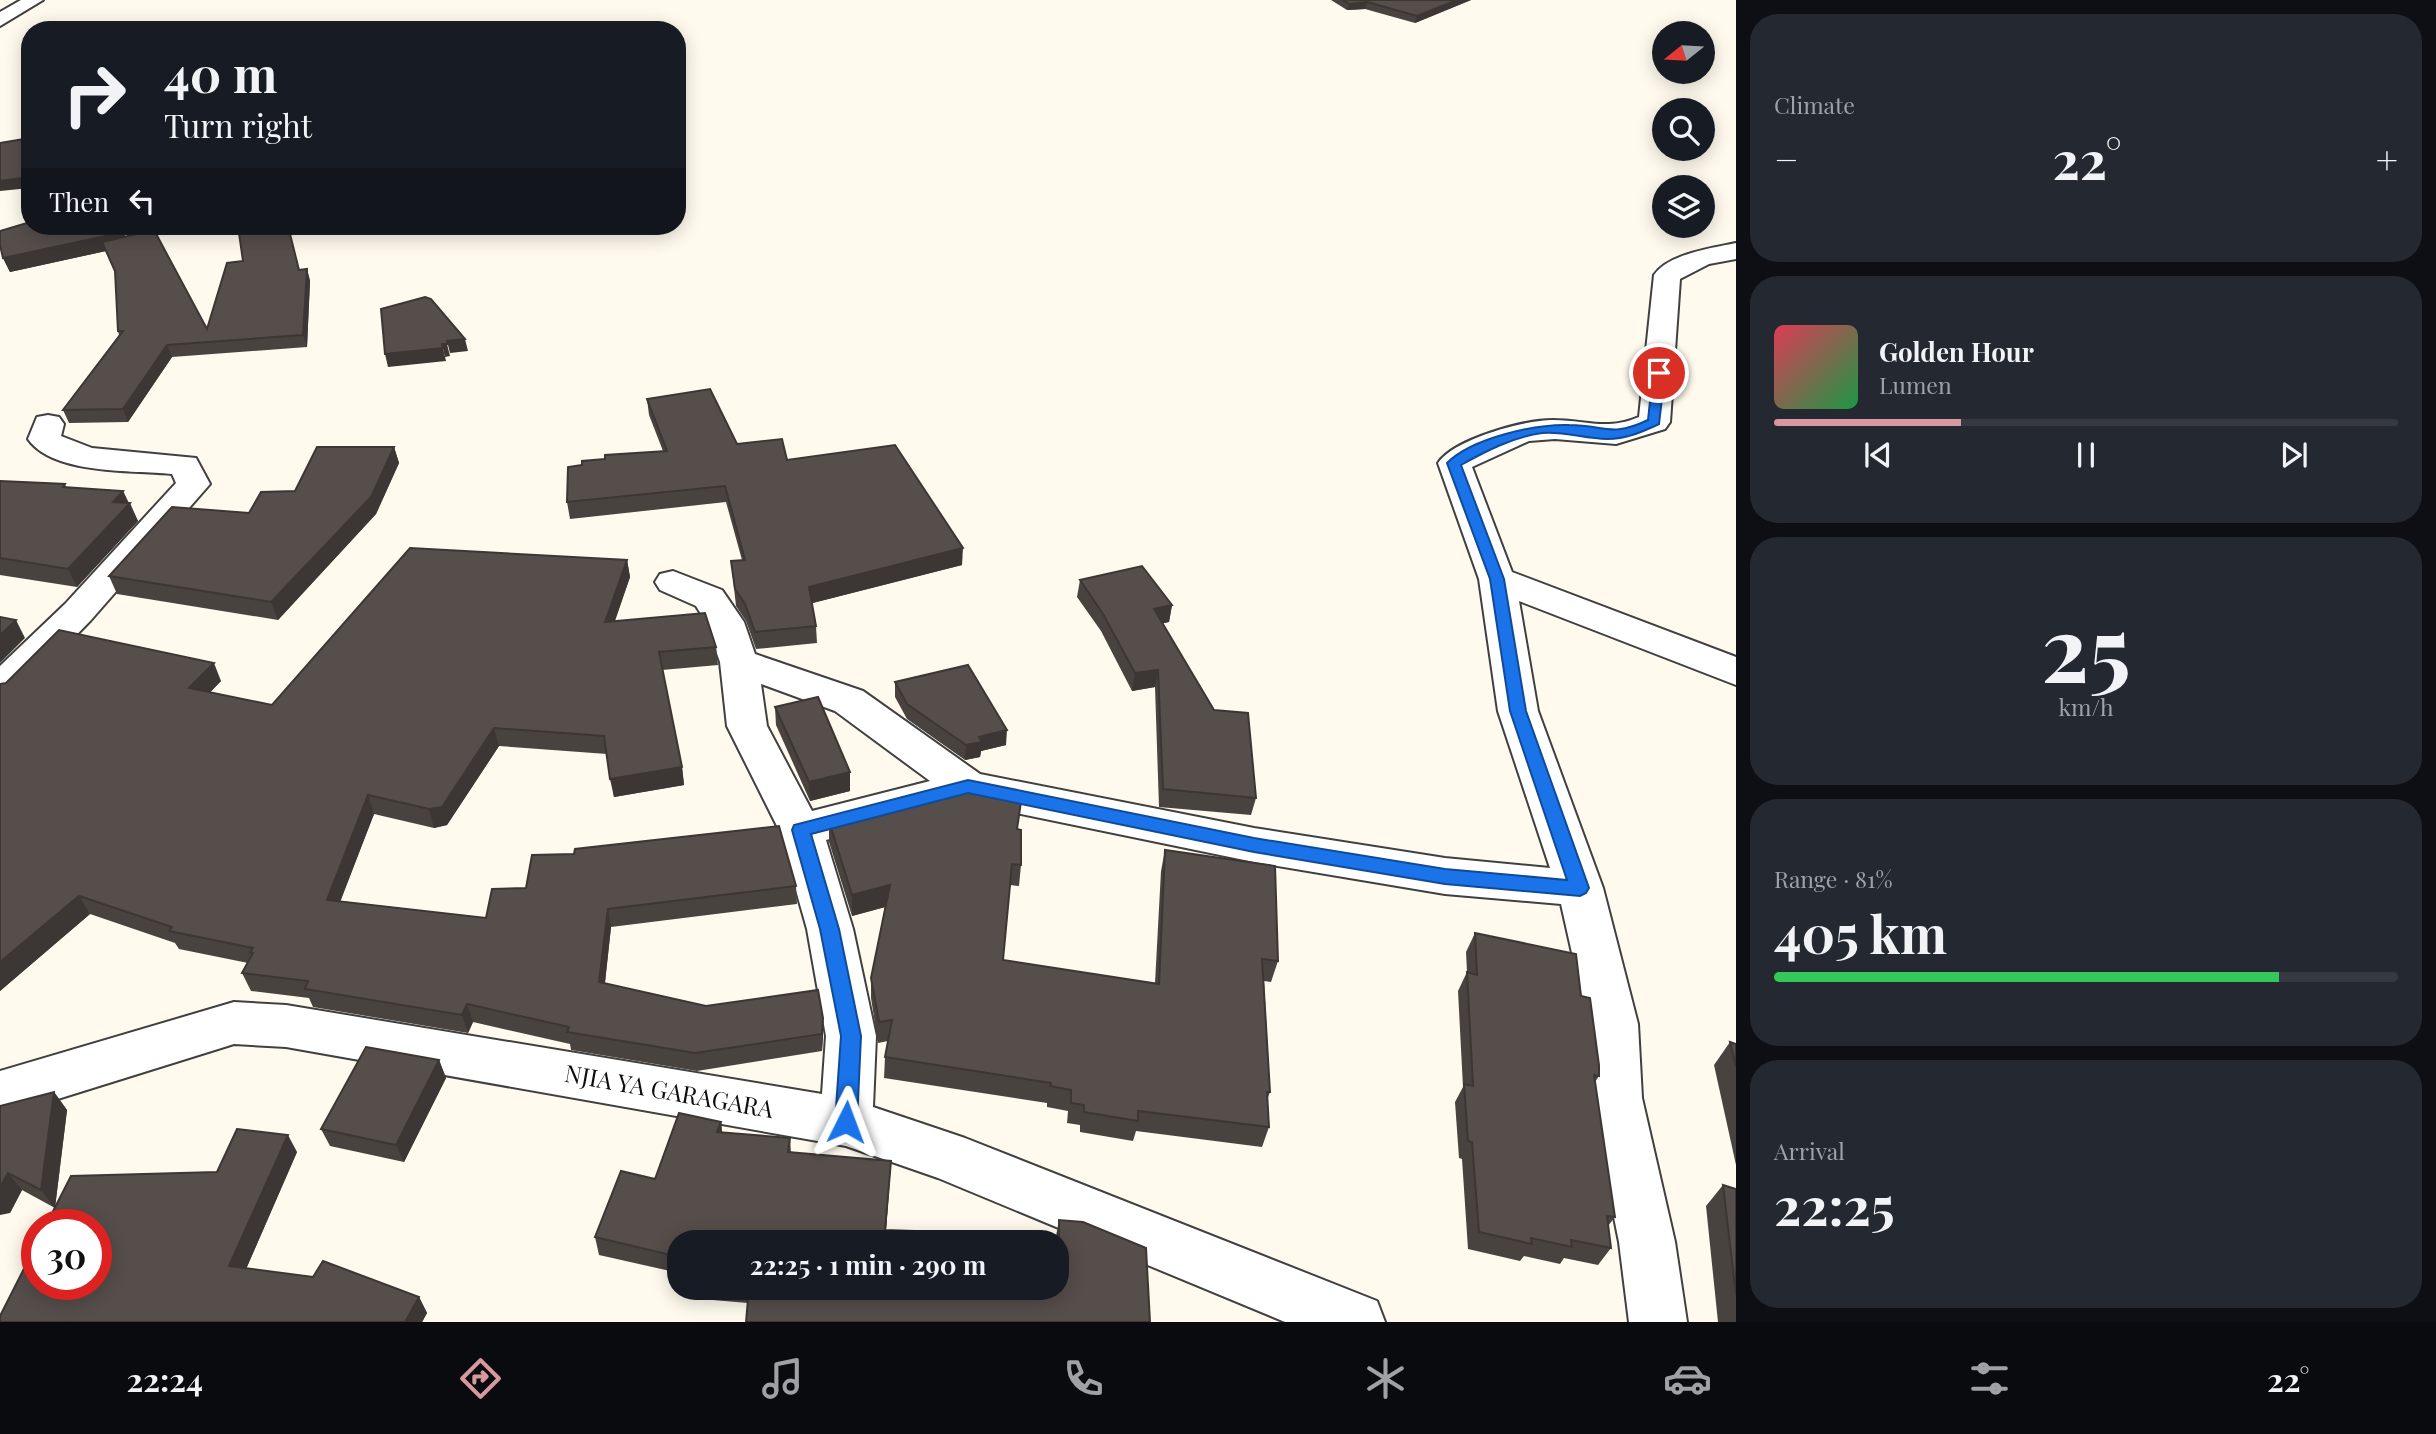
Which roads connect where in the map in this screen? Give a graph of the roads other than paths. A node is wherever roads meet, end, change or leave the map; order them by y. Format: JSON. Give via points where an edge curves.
{"nodes":[{"id":1,"x":34,"y":0,"type":"edge"},
{"id":2,"x":0,"y":20,"type":"edge"},
{"id":3,"x":1736,"y":251,"type":"edge"},
{"id":4,"x":48,"y":424,"type":"dead end"},
{"id":5,"x":1497,"y":579,"type":"junction"},
{"id":6,"x":673,"y":582,"type":"dead end"},
{"id":7,"x":739,"y":662,"type":"junction"},
{"id":8,"x":1736,"y":672,"type":"edge"},
{"id":9,"x":0,"y":688,"type":"edge"},
{"id":10,"x":968,"y":787,"type":"junction"},
{"id":11,"x":801,"y":830,"type":"junction"},
{"id":12,"x":1580,"y":888,"type":"junction"},
{"id":13,"x":0,"y":1094,"type":"edge"},
{"id":14,"x":846,"y":1122,"type":"junction"},
{"id":15,"x":1356,"y":1322,"type":"edge"},
{"id":16,"x":1658,"y":1322,"type":"edge"}],
"edges":[{"from":1,"to":2,"type":"street"},
{"from":3,"to":5,"type":"street","via":[[1701,258],[1667,275],[1654,422],[1632,432],[1605,435],[1573,429],[1540,430],[1485,446],[1454,463]]},
{"from":4,"to":9,"type":"street","via":[[44,439],[54,447],[85,456],[184,466],[193,484],[78,612]]},
{"from":5,"to":8,"type":"street"},
{"from":5,"to":12,"type":"street","via":[[1518,711]]},
{"from":6,"to":7,"type":"street","via":[[709,597]]},
{"from":7,"to":10,"type":"street","via":[[849,701]]},
{"from":7,"to":11,"type":"street","via":[[747,726]]},
{"from":10,"to":11,"type":"street"},
{"from":10,"to":12,"type":"street","via":[[1267,847],[1445,876]]},
{"from":11,"to":14,"type":"street","via":[[830,929],[851,1036]]},
{"from":12,"to":16,"type":"street","via":[[1613,1024],[1616,1098],[1647,1242]]},
{"from":13,"to":14,"type":"street","name":"NJIA YA GARAGARA","via":[[234,1023],[286,1026]]},
{"from":14,"to":15,"type":"street","name":"NJIA YA GARAGARA","via":[[958,1161]]}]}
